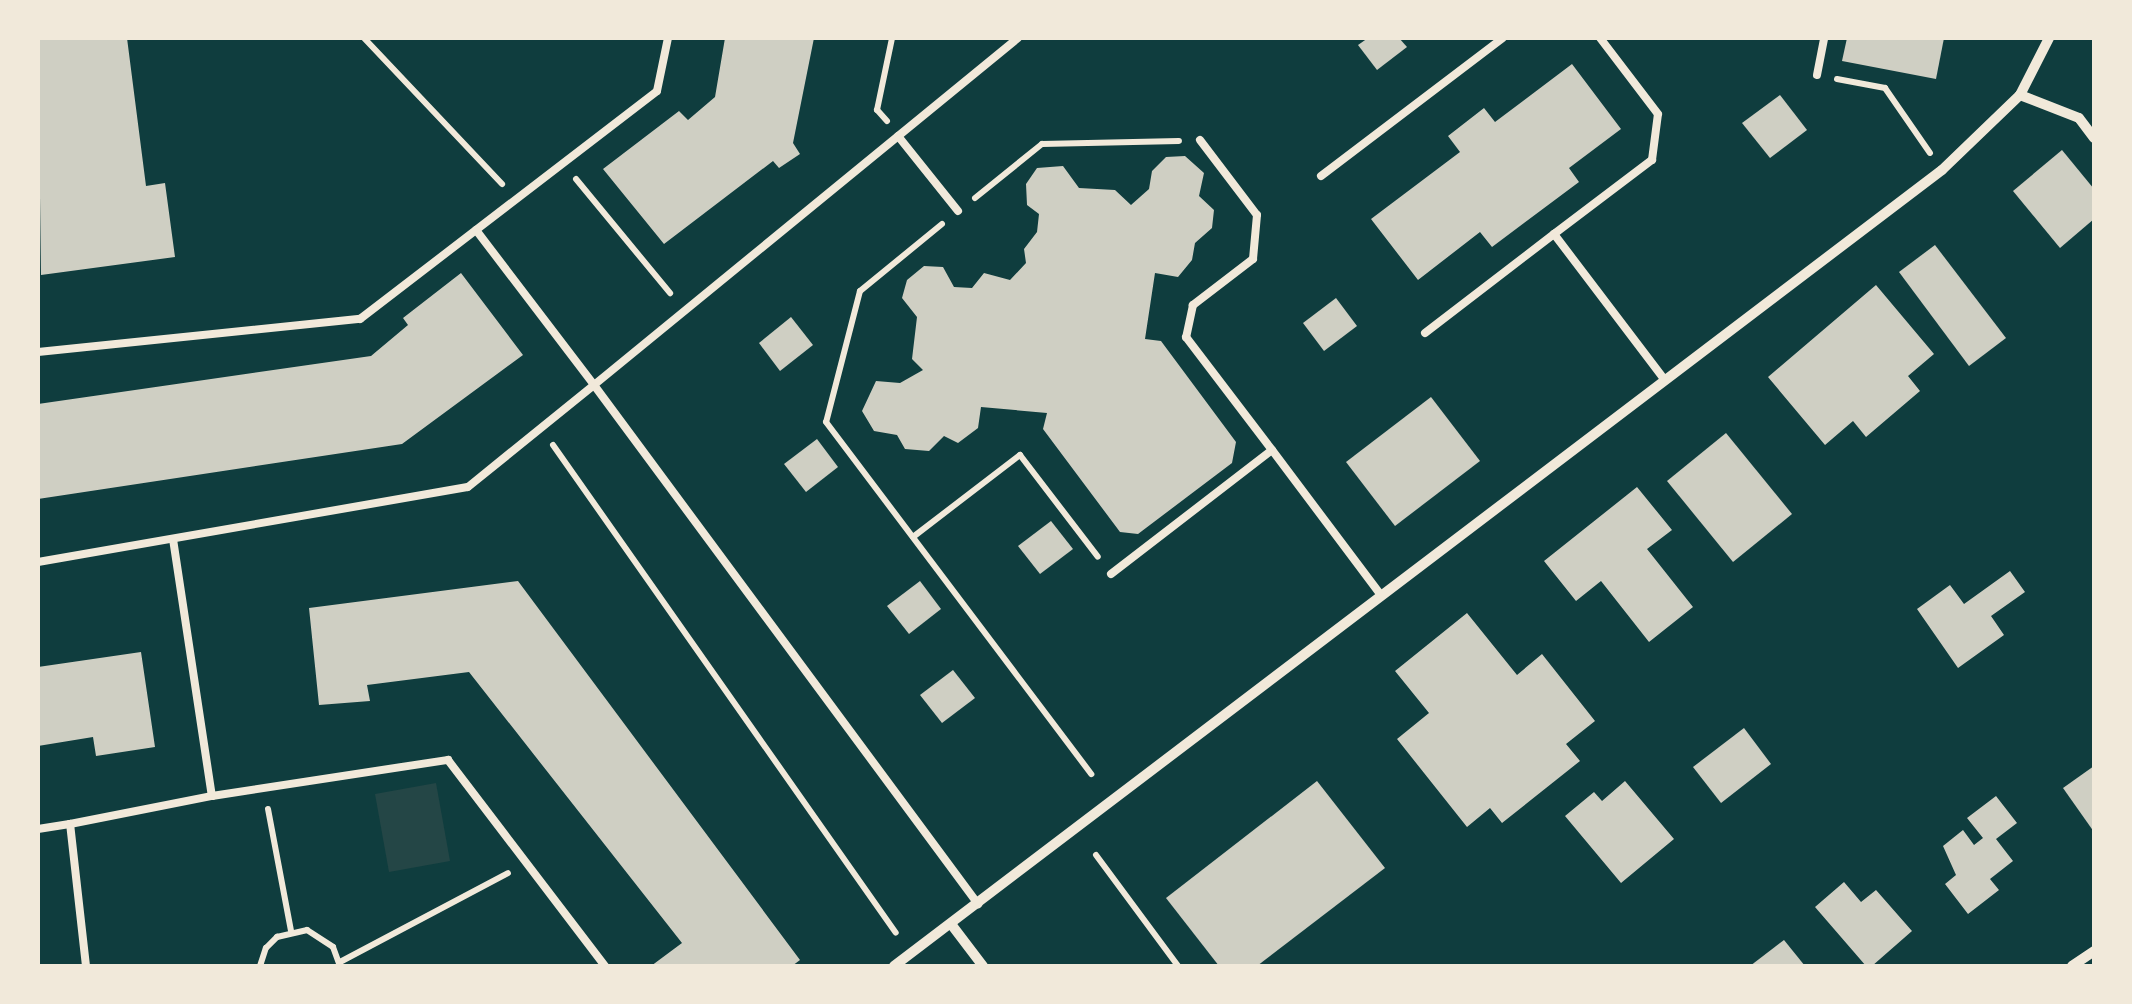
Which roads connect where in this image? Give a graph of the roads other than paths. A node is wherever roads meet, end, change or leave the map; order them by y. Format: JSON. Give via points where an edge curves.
{"nodes":[{"id":1,"x":668,"y":38,"type":"edge"},
{"id":2,"x":1018,"y":38,"type":"edge"},
{"id":3,"x":1503,"y":38,"type":"edge"},
{"id":4,"x":1600,"y":38,"type":"edge"},
{"id":5,"x":1824,"y":38,"type":"edge"},
{"id":6,"x":2049,"y":38,"type":"edge"},
{"id":7,"x":1817,"y":75,"type":"road end"},
{"id":8,"x":2020,"y":96,"type":"junction"},
{"id":9,"x":898,"y":136,"type":"junction"},
{"id":10,"x":2094,"y":138,"type":"edge"},
{"id":11,"x":1200,"y":140,"type":"road end"},
{"id":12,"x":1321,"y":176,"type":"dead end"},
{"id":13,"x":958,"y":211,"type":"road end"},
{"id":14,"x":476,"y":230,"type":"junction"},
{"id":15,"x":1554,"y":234,"type":"junction"},
{"id":16,"x":1425,"y":332,"type":"dead end"},
{"id":17,"x":38,"y":352,"type":"edge"},
{"id":18,"x":1664,"y":379,"type":"junction"},
{"id":19,"x":594,"y":386,"type":"junction"},
{"id":20,"x":1272,"y":450,"type":"junction"},
{"id":21,"x":173,"y":539,"type":"junction"},
{"id":22,"x":38,"y":562,"type":"edge"},
{"id":23,"x":1111,"y":574,"type":"road end"},
{"id":24,"x":1380,"y":595,"type":"junction"},
{"id":25,"x":212,"y":796,"type":"junction"},
{"id":26,"x":70,"y":824,"type":"junction"},
{"id":27,"x":38,"y":828,"type":"edge"},
{"id":28,"x":978,"y":904,"type":"junction"},
{"id":29,"x":951,"y":924,"type":"junction"},
{"id":30,"x":2094,"y":951,"type":"edge"},
{"id":31,"x":86,"y":966,"type":"edge"},
{"id":32,"x":605,"y":966,"type":"edge"},
{"id":33,"x":894,"y":966,"type":"edge"},
{"id":34,"x":983,"y":966,"type":"edge"},
{"id":35,"x":2072,"y":966,"type":"edge"}],
"edges":[{"from":1,"to":14,"type":"lane","via":[[658,91]]},
{"from":2,"to":9,"type":"lane"},
{"from":3,"to":12,"type":"lane"},
{"from":4,"to":15,"type":"lane","via":[[1658,114],[1652,160]]},
{"from":5,"to":7,"type":"lane"},
{"from":6,"to":8,"type":"street"},
{"from":8,"to":10,"type":"street","via":[[2079,118]]},
{"from":8,"to":18,"type":"street","via":[[1942,170]]},
{"from":9,"to":13,"type":"lane"},
{"from":9,"to":19,"type":"lane"},
{"from":11,"to":20,"type":"lane","via":[[1257,215],[1253,259],[1192,306],[1186,337]]},
{"from":14,"to":17,"type":"lane","via":[[360,319]]},
{"from":14,"to":19,"type":"lane"},
{"from":15,"to":16,"type":"lane"},
{"from":15,"to":18,"type":"lane"},
{"from":18,"to":24,"type":"street"},
{"from":19,"to":21,"type":"lane","via":[[468,487]]},
{"from":19,"to":28,"type":"lane"},
{"from":20,"to":23,"type":"lane"},
{"from":20,"to":24,"type":"lane"},
{"from":21,"to":22,"type":"lane"},
{"from":21,"to":25,"type":"lane"},
{"from":24,"to":28,"type":"street"},
{"from":25,"to":26,"type":"lane"},
{"from":25,"to":32,"type":"lane","via":[[448,760]]},
{"from":26,"to":27,"type":"lane"},
{"from":26,"to":31,"type":"lane"},
{"from":28,"to":29,"type":"street"},
{"from":29,"to":33,"type":"street"},
{"from":29,"to":34,"type":"street"},
{"from":30,"to":35,"type":"street"}]}
